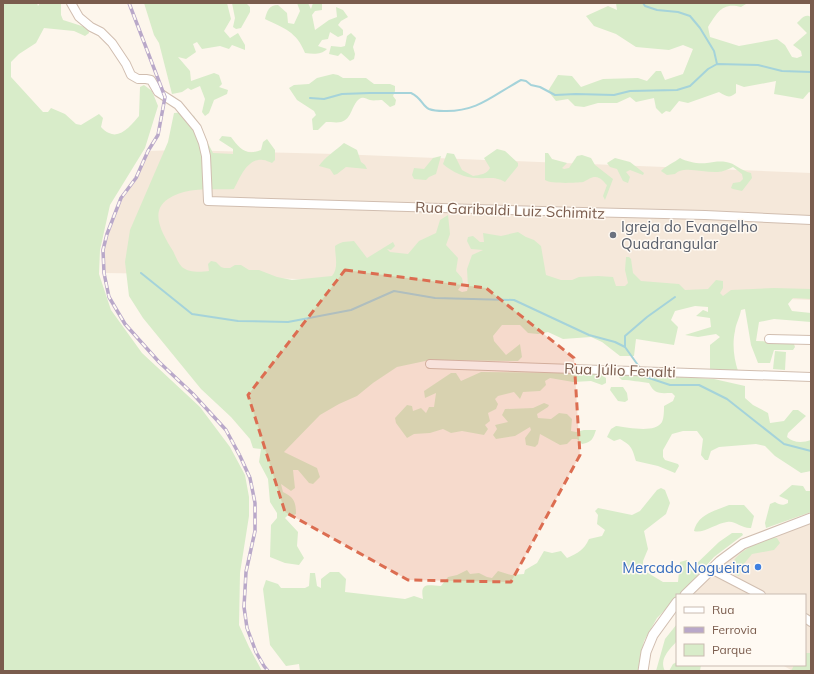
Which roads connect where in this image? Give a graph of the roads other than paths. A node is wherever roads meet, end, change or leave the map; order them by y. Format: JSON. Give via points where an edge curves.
{"nodes":[{"id":1,"x":71,"y":3,"type":"edge"},
{"id":2,"x":811,"y":220,"type":"edge"},
{"id":3,"x":769,"y":339,"type":"dead end"},
{"id":4,"x":811,"y":340,"type":"edge"},
{"id":5,"x":430,"y":364,"type":"dead end"},
{"id":6,"x":811,"y":377,"type":"edge"},
{"id":7,"x":811,"y":518,"type":"edge"},
{"id":8,"x":711,"y":569,"type":"junction"},
{"id":9,"x":686,"y":594,"type":"edge"},
{"id":10,"x":758,"y":594,"type":"edge"},
{"id":11,"x":676,"y":603,"type":"edge"},
{"id":12,"x":643,"y":671,"type":"edge"}],
"edges":[{"from":1,"to":2,"type":"street","name":"Rua Garibaldi Luiz Schimitz","via":[[79,17],[112,43],[131,76],[151,80],[158,92],[178,105],[197,128],[206,156],[208,201]]},
{"from":3,"to":4,"type":"street"},
{"from":5,"to":6,"type":"street","name":"Rua Júlio Fenalti"},
{"from":7,"to":8,"type":"street","via":[[743,544]]},
{"from":8,"to":9,"type":"street"},
{"from":8,"to":10,"type":"street"},
{"from":11,"to":12,"type":"street","via":[[653,635],[646,652]]}]}
